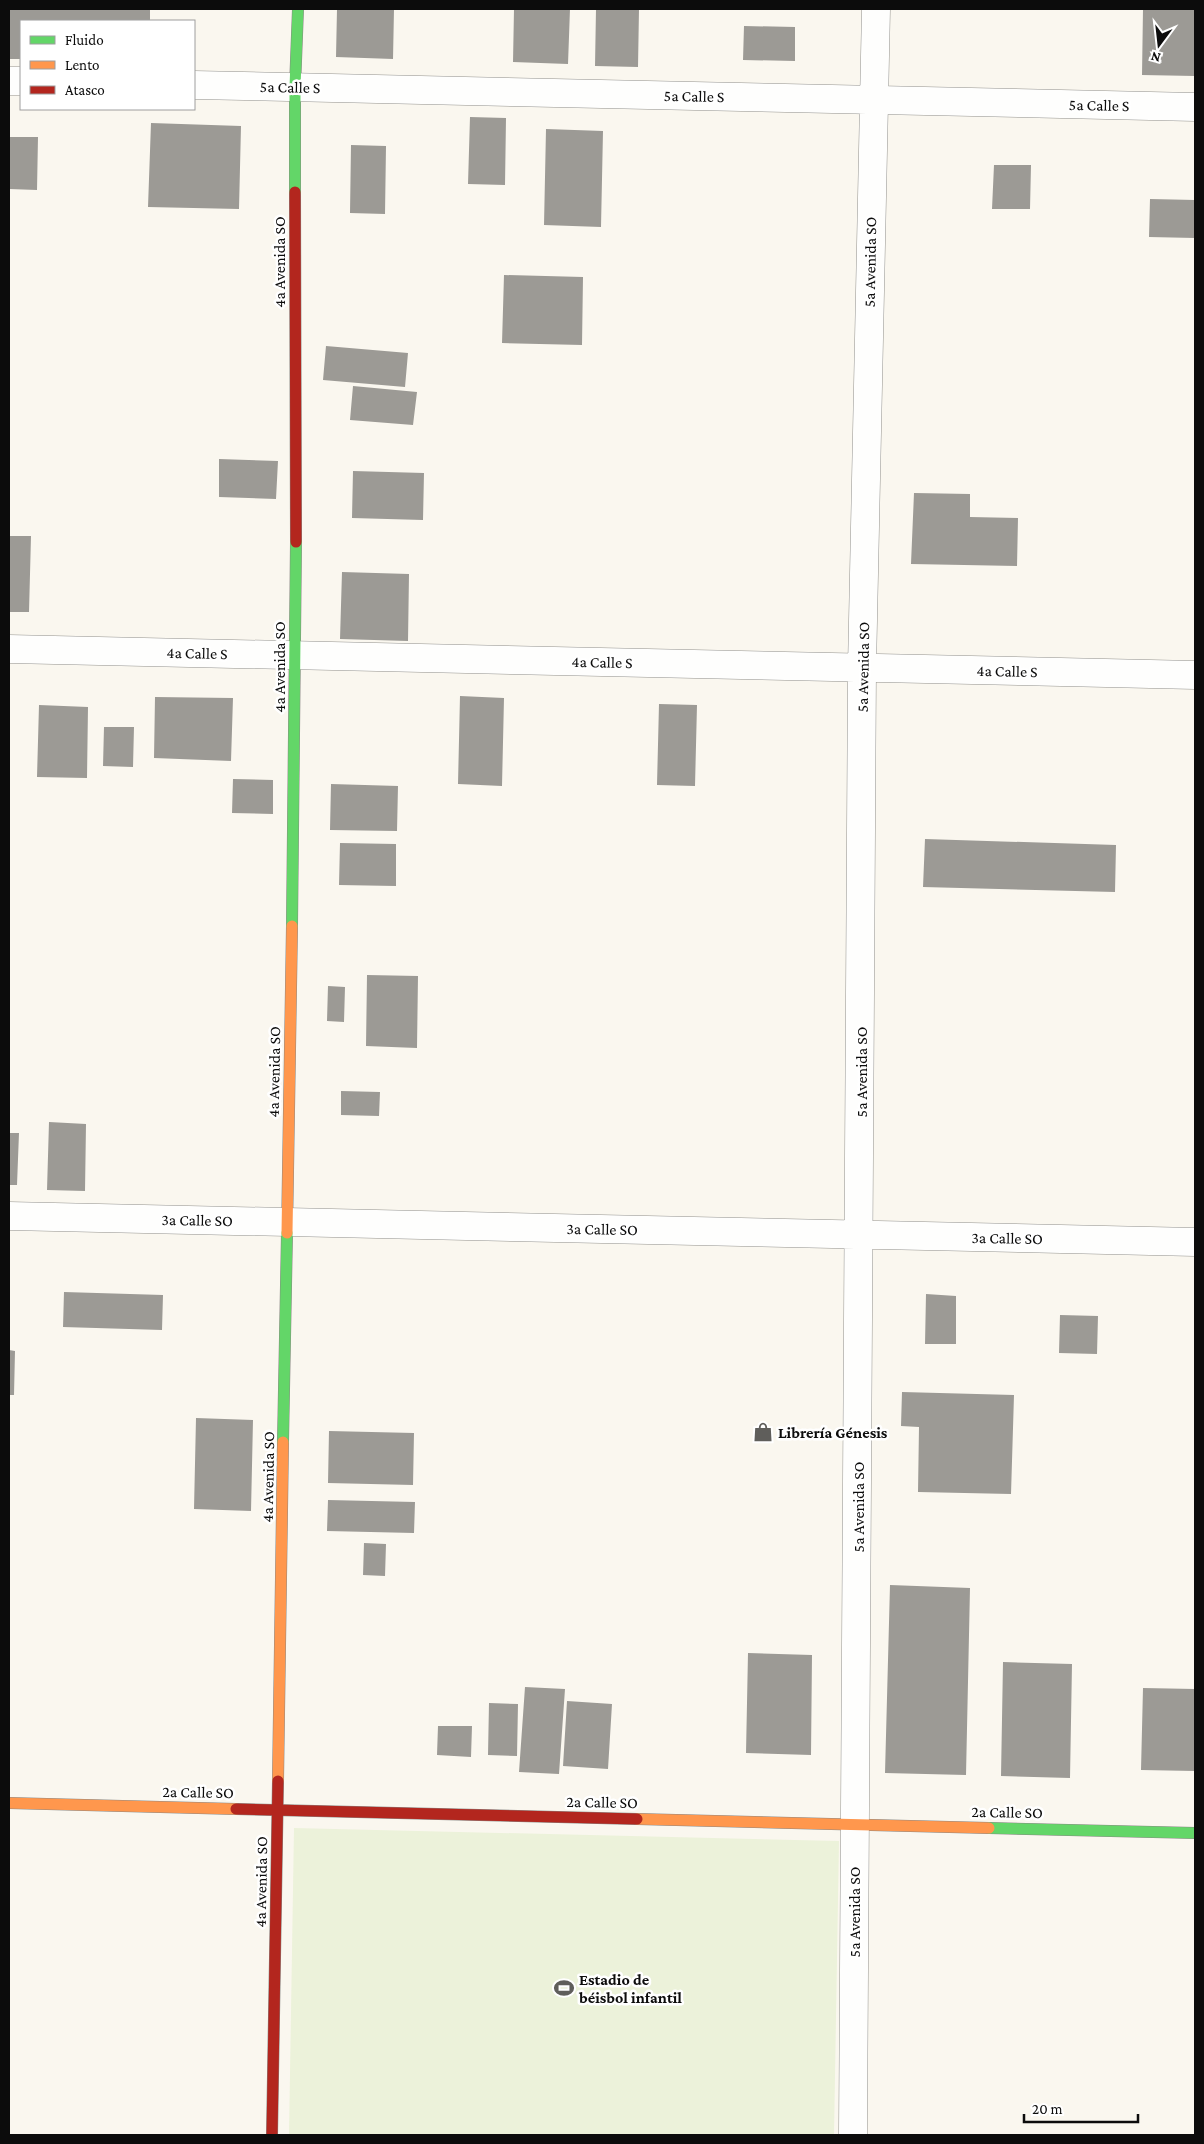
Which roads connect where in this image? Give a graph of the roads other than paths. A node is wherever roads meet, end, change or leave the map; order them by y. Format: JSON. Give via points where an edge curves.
{"nodes":[{"id":1,"x":298,"y":9,"type":"edge"},
{"id":2,"x":876,"y":9,"type":"edge"},
{"id":3,"x":195,"y":85,"type":"edge"},
{"id":4,"x":295,"y":87,"type":"junction"},
{"id":5,"x":872,"y":100,"type":"junction"},
{"id":6,"x":1195,"y":107,"type":"edge"},
{"id":7,"x":9,"y":649,"type":"edge"},
{"id":8,"x":296,"y":655,"type":"junction"},
{"id":9,"x":862,"y":668,"type":"junction"},
{"id":10,"x":1195,"y":675,"type":"edge"},
{"id":11,"x":9,"y":1216,"type":"edge"},
{"id":12,"x":288,"y":1222,"type":"junction"},
{"id":13,"x":860,"y":1235,"type":"junction"},
{"id":14,"x":1195,"y":1242,"type":"edge"},
{"id":15,"x":9,"y":1803,"type":"edge"},
{"id":16,"x":278,"y":1810,"type":"junction"},
{"id":17,"x":855,"y":1824,"type":"junction"},
{"id":18,"x":1195,"y":1833,"type":"edge"},
{"id":19,"x":272,"y":2135,"type":"edge"},
{"id":20,"x":853,"y":2135,"type":"edge"}],
"edges":[{"from":1,"to":4,"type":"street","name":"4a Avenida SO"},
{"from":2,"to":5,"type":"street","name":"5a Avenida SO"},
{"from":3,"to":4,"type":"street","name":"5a Calle S"},
{"from":4,"to":5,"type":"street","name":"5a Calle S"},
{"from":4,"to":8,"type":"street","name":"4a Avenida SO"},
{"from":5,"to":6,"type":"street","name":"5a Calle S"},
{"from":5,"to":9,"type":"street","name":"5a Avenida SO"},
{"from":7,"to":8,"type":"street","name":"4a Calle S"},
{"from":8,"to":9,"type":"street","name":"4a Calle S"},
{"from":8,"to":12,"type":"street","name":"4a Avenida SO"},
{"from":9,"to":10,"type":"street","name":"4a Calle S"},
{"from":9,"to":13,"type":"street","name":"5a Avenida SO"},
{"from":11,"to":12,"type":"street","name":"3a Calle SO"},
{"from":12,"to":13,"type":"street","name":"3a Calle SO"},
{"from":12,"to":16,"type":"street","name":"4a Avenida SO"},
{"from":13,"to":14,"type":"street","name":"3a Calle SO"},
{"from":13,"to":17,"type":"street","name":"5a Avenida SO"},
{"from":15,"to":16,"type":"street","name":"2a Calle SO"},
{"from":16,"to":17,"type":"street","name":"2a Calle SO"},
{"from":16,"to":19,"type":"street","name":"4a Avenida SO"},
{"from":17,"to":18,"type":"street","name":"2a Calle SO"},
{"from":17,"to":20,"type":"street","name":"5a Avenida SO"}]}
